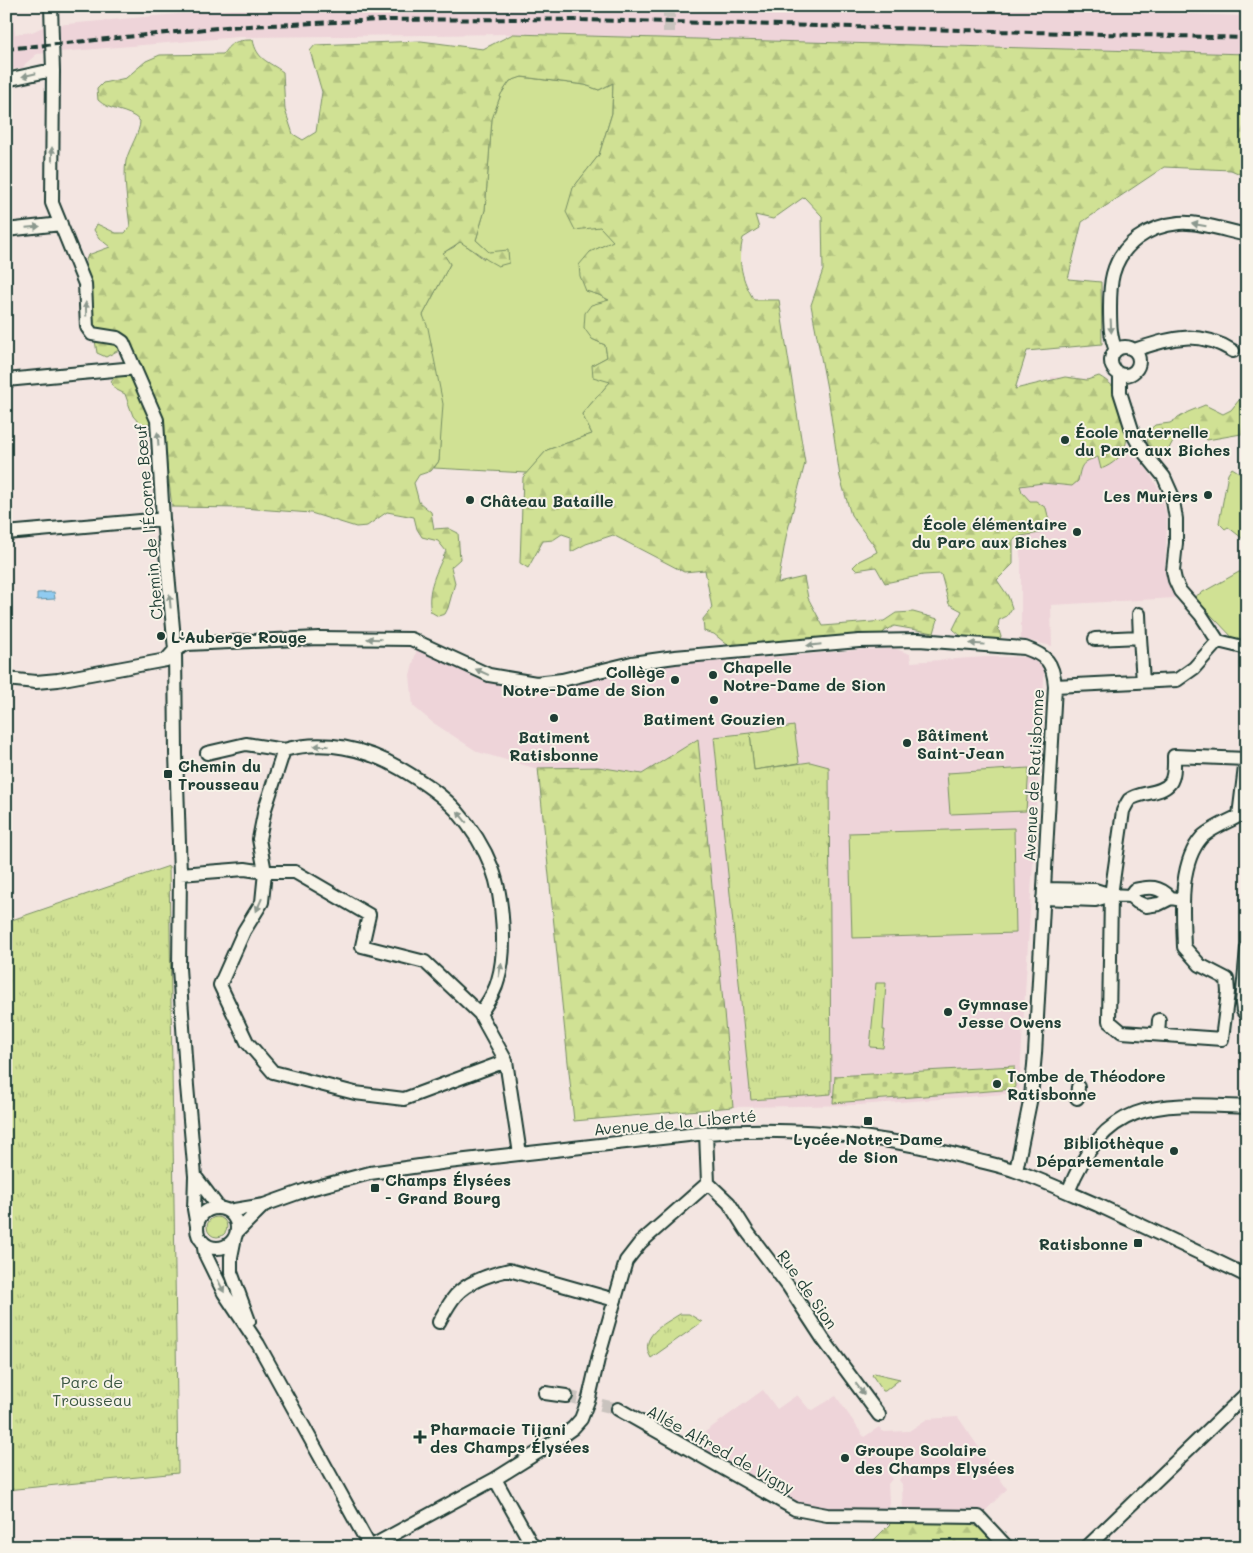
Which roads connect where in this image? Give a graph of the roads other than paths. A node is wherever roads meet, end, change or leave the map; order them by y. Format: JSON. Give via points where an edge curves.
{"nodes":[{"id":1,"x":51,"y":6,"type":"edge"},
{"id":2,"x":53,"y":71,"type":"junction"},
{"id":3,"x":6,"y":80,"type":"edge"},
{"id":4,"x":61,"y":224,"type":"junction"},
{"id":5,"x":6,"y":230,"type":"edge"},
{"id":6,"x":1247,"y":236,"type":"edge"},
{"id":7,"x":1116,"y":350,"type":"junction"},
{"id":8,"x":1134,"y":350,"type":"junction"},
{"id":9,"x":1233,"y":351,"type":"dead end"},
{"id":10,"x":135,"y":368,"type":"junction"},
{"id":11,"x":1120,"y":375,"type":"junction"},
{"id":12,"x":6,"y":380,"type":"edge"},
{"id":13,"x":163,"y":519,"type":"junction"},
{"id":14,"x":6,"y":533,"type":"edge"},
{"id":15,"x":1138,"y":614,"type":"dead end"},
{"id":16,"x":1140,"y":637,"type":"junction"},
{"id":17,"x":1095,"y":639,"type":"dead end"},
{"id":18,"x":1218,"y":641,"type":"junction"},
{"id":19,"x":1247,"y":648,"type":"edge"},
{"id":20,"x":175,"y":650,"type":"junction"},
{"id":21,"x":6,"y":679,"type":"edge"},
{"id":22,"x":1143,"y":682,"type":"junction"},
{"id":23,"x":1055,"y":686,"type":"junction"},
{"id":24,"x":284,"y":750,"type":"junction"},
{"id":25,"x":207,"y":753,"type":"dead end"},
{"id":26,"x":1246,"y":759,"type":"edge"},
{"id":27,"x":265,"y":872,"type":"junction"},
{"id":28,"x":180,"y":874,"type":"junction"},
{"id":29,"x":1044,"y":894,"type":"junction"},
{"id":30,"x":1111,"y":895,"type":"junction"},
{"id":31,"x":1130,"y":896,"type":"junction"},
{"id":32,"x":1177,"y":899,"type":"junction"},
{"id":33,"x":1247,"y":948,"type":"edge"},
{"id":34,"x":480,"y":1014,"type":"junction"},
{"id":35,"x":1247,"y":1016,"type":"edge"},
{"id":36,"x":1159,"y":1020,"type":"dead end"},
{"id":37,"x":1158,"y":1034,"type":"junction"},
{"id":38,"x":1035,"y":1054,"type":"junction"},
{"id":39,"x":1048,"y":1054,"type":"dead end"},
{"id":40,"x":506,"y":1061,"type":"junction"},
{"id":41,"x":1247,"y":1107,"type":"edge"},
{"id":42,"x":706,"y":1132,"type":"junction"},
{"id":43,"x":520,"y":1154,"type":"junction"},
{"id":44,"x":1016,"y":1171,"type":"junction"},
{"id":45,"x":195,"y":1176,"type":"junction"},
{"id":46,"x":708,"y":1183,"type":"junction"},
{"id":47,"x":1068,"y":1192,"type":"junction"},
{"id":48,"x":264,"y":1205,"type":"junction"},
{"id":49,"x":223,"y":1210,"type":"junction"},
{"id":50,"x":197,"y":1226,"type":"junction"},
{"id":51,"x":236,"y":1234,"type":"junction"},
{"id":52,"x":202,"y":1242,"type":"junction"},
{"id":53,"x":1247,"y":1276,"type":"edge"},
{"id":54,"x":615,"y":1300,"type":"junction"},
{"id":55,"x":439,"y":1322,"type":"dead end"},
{"id":56,"x":258,"y":1344,"type":"junction"},
{"id":57,"x":545,"y":1393,"type":"dead end"},
{"id":58,"x":566,"y":1396,"type":"tunnel mouth"},
{"id":59,"x":1246,"y":1396,"type":"edge"},
{"id":60,"x":618,"y":1409,"type":"tunnel mouth"},
{"id":61,"x":880,"y":1415,"type":"dead end"},
{"id":62,"x":495,"y":1479,"type":"junction"},
{"id":63,"x":370,"y":1547,"type":"edge"},
{"id":64,"x":533,"y":1547,"type":"edge"},
{"id":65,"x":1007,"y":1547,"type":"edge"},
{"id":66,"x":1087,"y":1547,"type":"edge"}],
"edges":[{"from":1,"to":2,"type":"street","name":"Chemin de l'Écorne Bœuf"},
{"from":2,"to":3,"type":"street","one_way":true},
{"from":4,"to":2,"type":"street","name":"Chemin de l'Écorne Bœuf","one_way":true,"via":[[51,192]]},
{"from":5,"to":4,"type":"street","one_way":true},
{"from":10,"to":4,"type":"street","name":"Chemin de l'Écorne Bœuf","one_way":true,"via":[[123,342],[92,334],[87,327],[86,284]]},
{"from":6,"to":7,"type":"street","one_way":true,"via":[[1181,222],[1143,233],[1126,248],[1113,273],[1110,324]]},
{"from":7,"to":8,"type":"street","via":[[1126,347]]},
{"from":7,"to":11,"type":"street","via":[[1111,365]]},
{"from":8,"to":9,"type":"street","via":[[1168,339],[1190,337],[1219,343]]},
{"from":8,"to":11,"type":"street","via":[[1139,358],[1138,366],[1134,372]]},
{"from":10,"to":12,"type":"street"},
{"from":13,"to":10,"type":"street","name":"Chemin de l'Écorne Bœuf","one_way":true,"via":[[157,420]]},
{"from":11,"to":18,"type":"street","via":[[1120,392],[1134,436],[1164,477],[1172,495],[1176,519],[1173,571],[1180,591],[1202,615]]},
{"from":13,"to":14,"type":"street"},
{"from":20,"to":13,"type":"street","name":"Chemin de l'Écorne Bœuf","one_way":true},
{"from":15,"to":16,"type":"street"},
{"from":16,"to":17,"type":"street"},
{"from":16,"to":22,"type":"street"},
{"from":18,"to":19,"type":"street"},
{"from":18,"to":22,"type":"street","via":[[1186,675],[1177,680]]},
{"from":20,"to":21,"type":"street","name":"Avenue de Ratisbonne","via":[[166,660],[58,680]]},
{"from":23,"to":20,"type":"street","name":"Avenue de Ratisbonne","one_way":true,"via":[[1054,670],[1048,661],[1025,648],[905,640],[858,641],[658,659],[536,683],[489,675],[411,639],[319,638],[187,644]]},
{"from":20,"to":28,"type":"street","name":"Chemin de l'Écorne Bœuf"},
{"from":22,"to":23,"type":"street"},
{"from":23,"to":29,"type":"street","name":"Avenue de Ratisbonne","via":[[1059,726]]},
{"from":24,"to":25,"type":"street","via":[[246,744]]},
{"from":24,"to":27,"type":"street","via":[[259,839]]},
{"from":34,"to":24,"type":"street","one_way":true,"via":[[498,981],[503,930],[492,868],[467,824],[437,792],[386,760],[344,747],[321,745]]},
{"from":26,"to":30,"type":"street","via":[[1174,756],[1170,783],[1129,801],[1124,810]]},
{"from":26,"to":32,"type":"street","via":[[1239,816],[1203,837],[1188,860]]},
{"from":27,"to":28,"type":"street","via":[[245,869]]},
{"from":27,"to":34,"type":"street","via":[[295,872],[369,915],[362,946],[425,962]]},
{"from":27,"to":40,"type":"street","one_way":true,"via":[[262,902],[244,931],[220,985],[247,1042],[273,1072],[355,1093],[404,1100]]},
{"from":28,"to":45,"type":"street","name":"Chemin de l'Écorne Bœuf","via":[[179,968]]},
{"from":29,"to":30,"type":"street","via":[[1096,890]]},
{"from":29,"to":38,"type":"street","name":"Avenue de Ratisbonne"},
{"from":30,"to":31,"type":"street"},
{"from":30,"to":37,"type":"street","via":[[1116,997],[1109,1020],[1122,1032]]},
{"from":31,"to":32,"type":"street","via":[[1146,906]]},
{"from":31,"to":32,"type":"street","via":[[1134,890],[1149,886]]},
{"from":32,"to":37,"type":"street","via":[[1184,947],[1200,965],[1227,979],[1222,1039]]},
{"from":33,"to":35,"type":"street","via":[[1242,1003]]},
{"from":34,"to":40,"type":"street"},
{"from":36,"to":37,"type":"street"},
{"from":38,"to":39,"type":"street"},
{"from":38,"to":44,"type":"street","name":"Avenue de Ratisbonne","via":[[1031,1097]]},
{"from":40,"to":43,"type":"street"},
{"from":41,"to":47,"type":"street","via":[[1183,1104],[1145,1109],[1122,1119],[1086,1156]]},
{"from":42,"to":43,"type":"street","name":"Avenue de la Liberté"},
{"from":42,"to":44,"type":"street","name":"Avenue de la Liberté","via":[[786,1130],[855,1135],[931,1148]]},
{"from":42,"to":46,"type":"street"},
{"from":43,"to":48,"type":"street","name":"Avenue de la Liberté","via":[[370,1173]]},
{"from":44,"to":47,"type":"street","name":"Avenue de la Liberté"},
{"from":45,"to":49,"type":"street"},
{"from":45,"to":50,"type":"street","name":"Chemin de l'Écorne Bœuf"},
{"from":46,"to":54,"type":"street","via":[[640,1244],[626,1261]]},
{"from":46,"to":61,"type":"street","name":"Rue de Sion","one_way":true,"via":[[729,1203],[806,1316]]},
{"from":47,"to":53,"type":"street","name":"Avenue de la Liberté"},
{"from":48,"to":49,"type":"street","name":"Avenue de la Liberté"},
{"from":48,"to":51,"type":"street","name":"Avenue de la Liberté"},
{"from":49,"to":50,"type":"street","via":[[204,1213]]},
{"from":49,"to":51,"type":"street","via":[[236,1220]]},
{"from":50,"to":52,"type":"street"},
{"from":51,"to":52,"type":"street","via":[[220,1248]]},
{"from":51,"to":56,"type":"street","via":[[231,1272]]},
{"from":52,"to":56,"type":"street","one_way":true,"via":[[224,1293]]},
{"from":54,"to":55,"type":"street","via":[[509,1270],[493,1273],[471,1284],[457,1295]]},
{"from":54,"to":62,"type":"street","via":[[581,1419],[548,1446]]},
{"from":56,"to":63,"type":"street"},
{"from":57,"to":58,"type":"street"},
{"from":59,"to":66,"type":"street"},
{"from":60,"to":65,"type":"street","name":"Allée Alfred de Vigny","via":[[795,1509],[827,1515],[979,1517]]},
{"from":62,"to":63,"type":"street"},
{"from":62,"to":64,"type":"street"}]}
